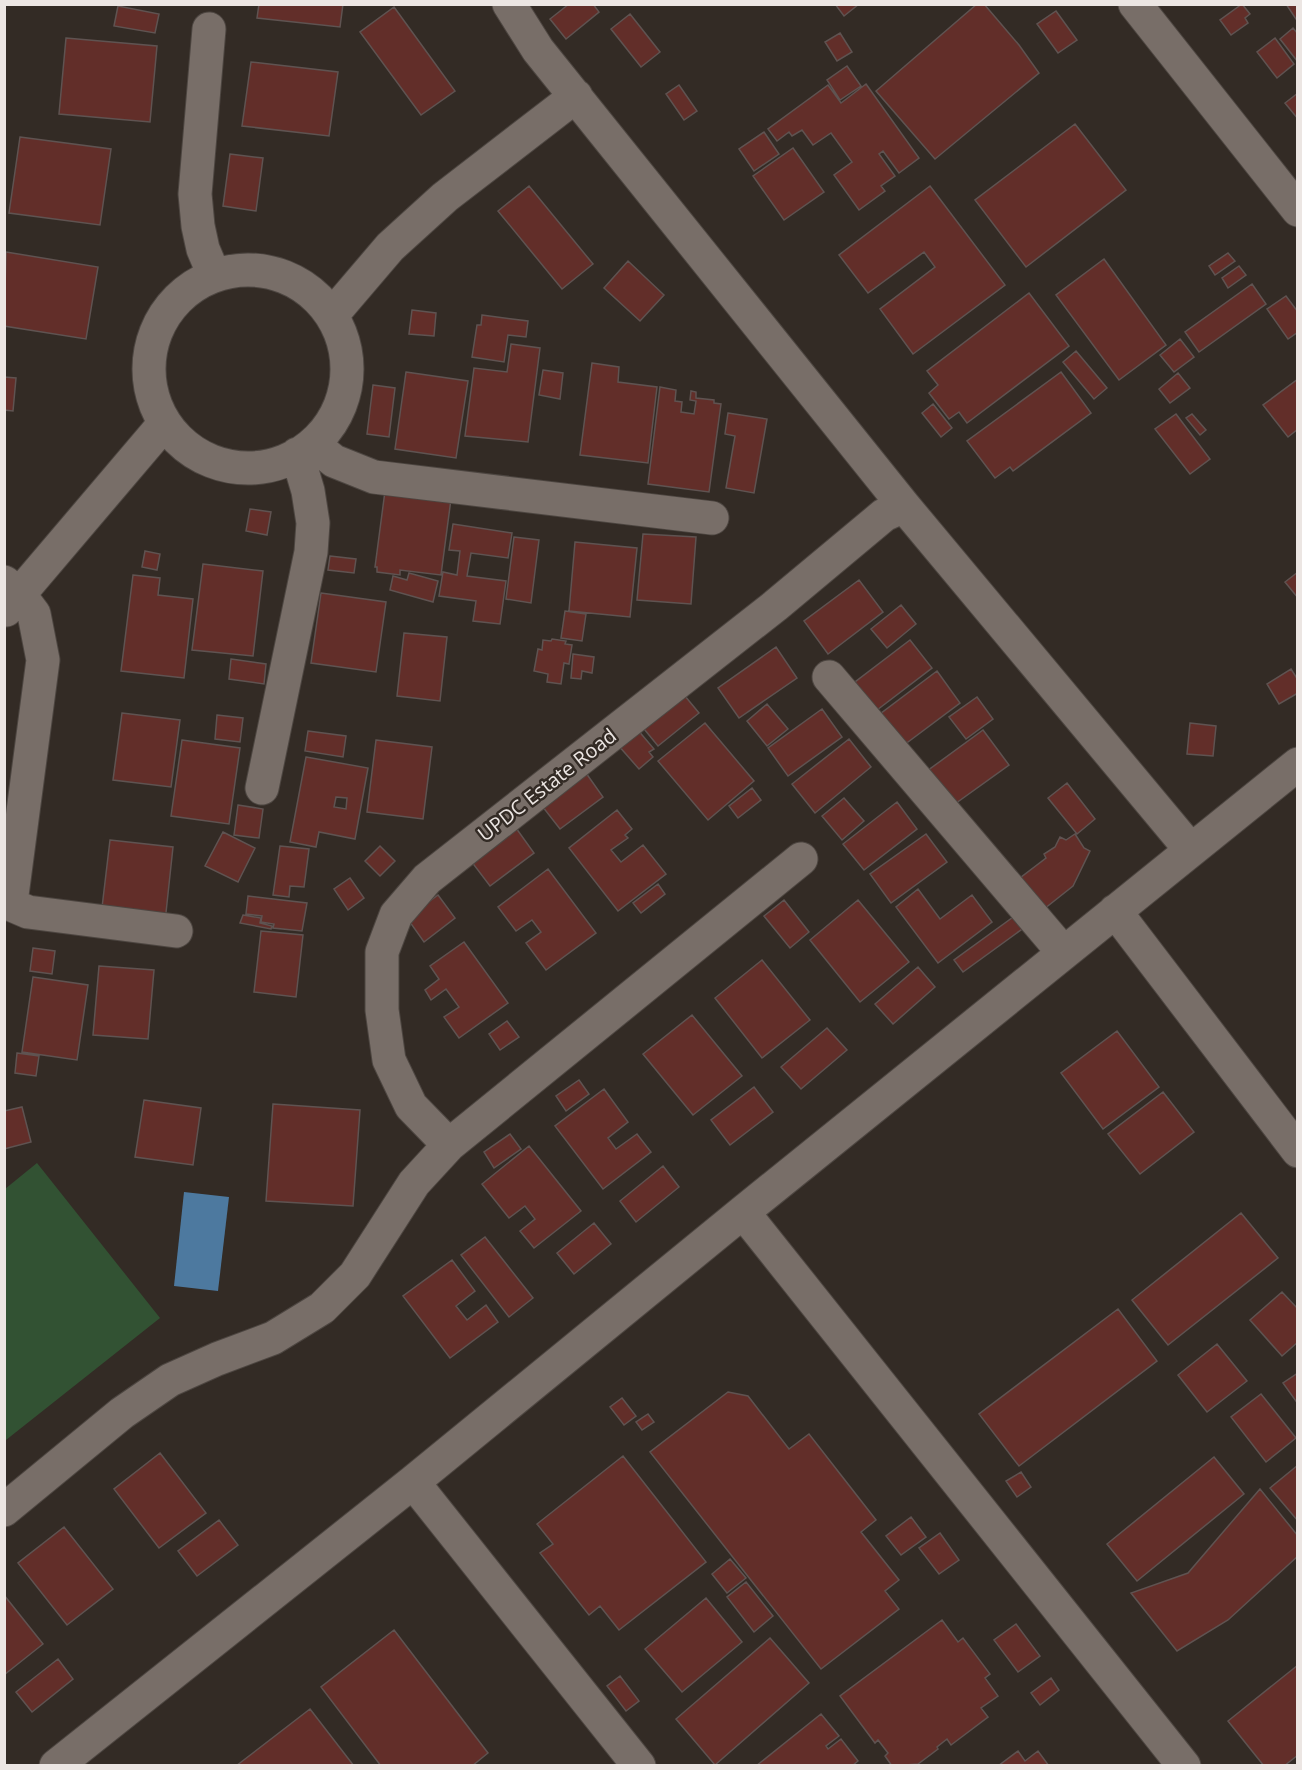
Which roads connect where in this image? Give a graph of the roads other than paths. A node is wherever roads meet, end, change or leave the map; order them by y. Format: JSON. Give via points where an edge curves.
{"nodes":[{"id":1,"x":509,"y":4,"type":"edge"},
{"id":2,"x":1135,"y":4,"type":"edge"},
{"id":3,"x":209,"y":29,"type":"dead end"},
{"id":4,"x":576,"y":96,"type":"junction"},
{"id":5,"x":1298,"y":210,"type":"edge"},
{"id":6,"x":214,"y":275,"type":"junction"},
{"id":7,"x":332,"y":315,"type":"junction"},
{"id":8,"x":164,"y":424,"type":"junction"},
{"id":9,"x":305,"y":449,"type":"junction"},
{"id":10,"x":904,"y":506,"type":"junction"},
{"id":11,"x":712,"y":518,"type":"dead end"},
{"id":12,"x":9,"y":596,"type":"edge"},
{"id":13,"x":829,"y":677,"type":"dead end"},
{"id":14,"x":1298,"y":764,"type":"edge"},
{"id":15,"x":262,"y":788,"type":"dead end"},
{"id":16,"x":1190,"y":849,"type":"junction"},
{"id":17,"x":801,"y":859,"type":"dead end"},
{"id":18,"x":1114,"y":911,"type":"junction"},
{"id":19,"x":176,"y":931,"type":"dead end"},
{"id":20,"x":1063,"y":952,"type":"junction"},
{"id":21,"x":449,"y":1145,"type":"junction"},
{"id":22,"x":1298,"y":1151,"type":"edge"},
{"id":23,"x":743,"y":1212,"type":"junction"},
{"id":24,"x":413,"y":1482,"type":"junction"},
{"id":25,"x":4,"y":1510,"type":"edge"},
{"id":26,"x":66,"y":1762,"type":"edge"},
{"id":27,"x":639,"y":1766,"type":"edge"},
{"id":28,"x":1184,"y":1766,"type":"edge"}],
"edges":[{"from":1,"to":4,"type":"street","via":[[538,50]]},
{"from":2,"to":5,"type":"street"},
{"from":3,"to":6,"type":"street","via":[[195,194],[200,238]]},
{"from":4,"to":7,"type":"street","via":[[437,204],[390,247]]},
{"from":4,"to":10,"type":"street"},
{"from":6,"to":7,"type":"street","via":[[248,269],[279,274],[309,290]]},
{"from":6,"to":8,"type":"street","via":[[184,292],[161,319],[148,358],[150,392]]},
{"from":7,"to":9,"type":"street","via":[[346,347],[347,382],[335,418]]},
{"from":8,"to":9,"type":"street","via":[[188,449],[214,463],[249,469],[283,462]]},
{"from":8,"to":12,"type":"street"},
{"from":9,"to":11,"type":"street","via":[[374,477]]},
{"from":9,"to":15,"type":"street","via":[[314,523],[311,552]]},
{"from":10,"to":16,"type":"street"},
{"from":10,"to":21,"type":"street","name":"UPDC Estate Road","via":[[884,515],[775,606],[427,879],[396,915],[382,952],[382,1010],[389,1060],[411,1106]]},
{"from":12,"to":19,"type":"street","via":[[34,614],[43,660],[12,895],[14,906],[28,912]]},
{"from":13,"to":20,"type":"street"},
{"from":14,"to":16,"type":"street"},
{"from":16,"to":18,"type":"street"},
{"from":17,"to":21,"type":"street"},
{"from":18,"to":20,"type":"street"},
{"from":18,"to":22,"type":"street"},
{"from":20,"to":23,"type":"street"},
{"from":21,"to":25,"type":"street","via":[[414,1183],[355,1275],[322,1308],[273,1338],[170,1380],[122,1413]]},
{"from":23,"to":24,"type":"street"},
{"from":23,"to":28,"type":"street"},
{"from":24,"to":26,"type":"street"},
{"from":24,"to":27,"type":"street"}]}
